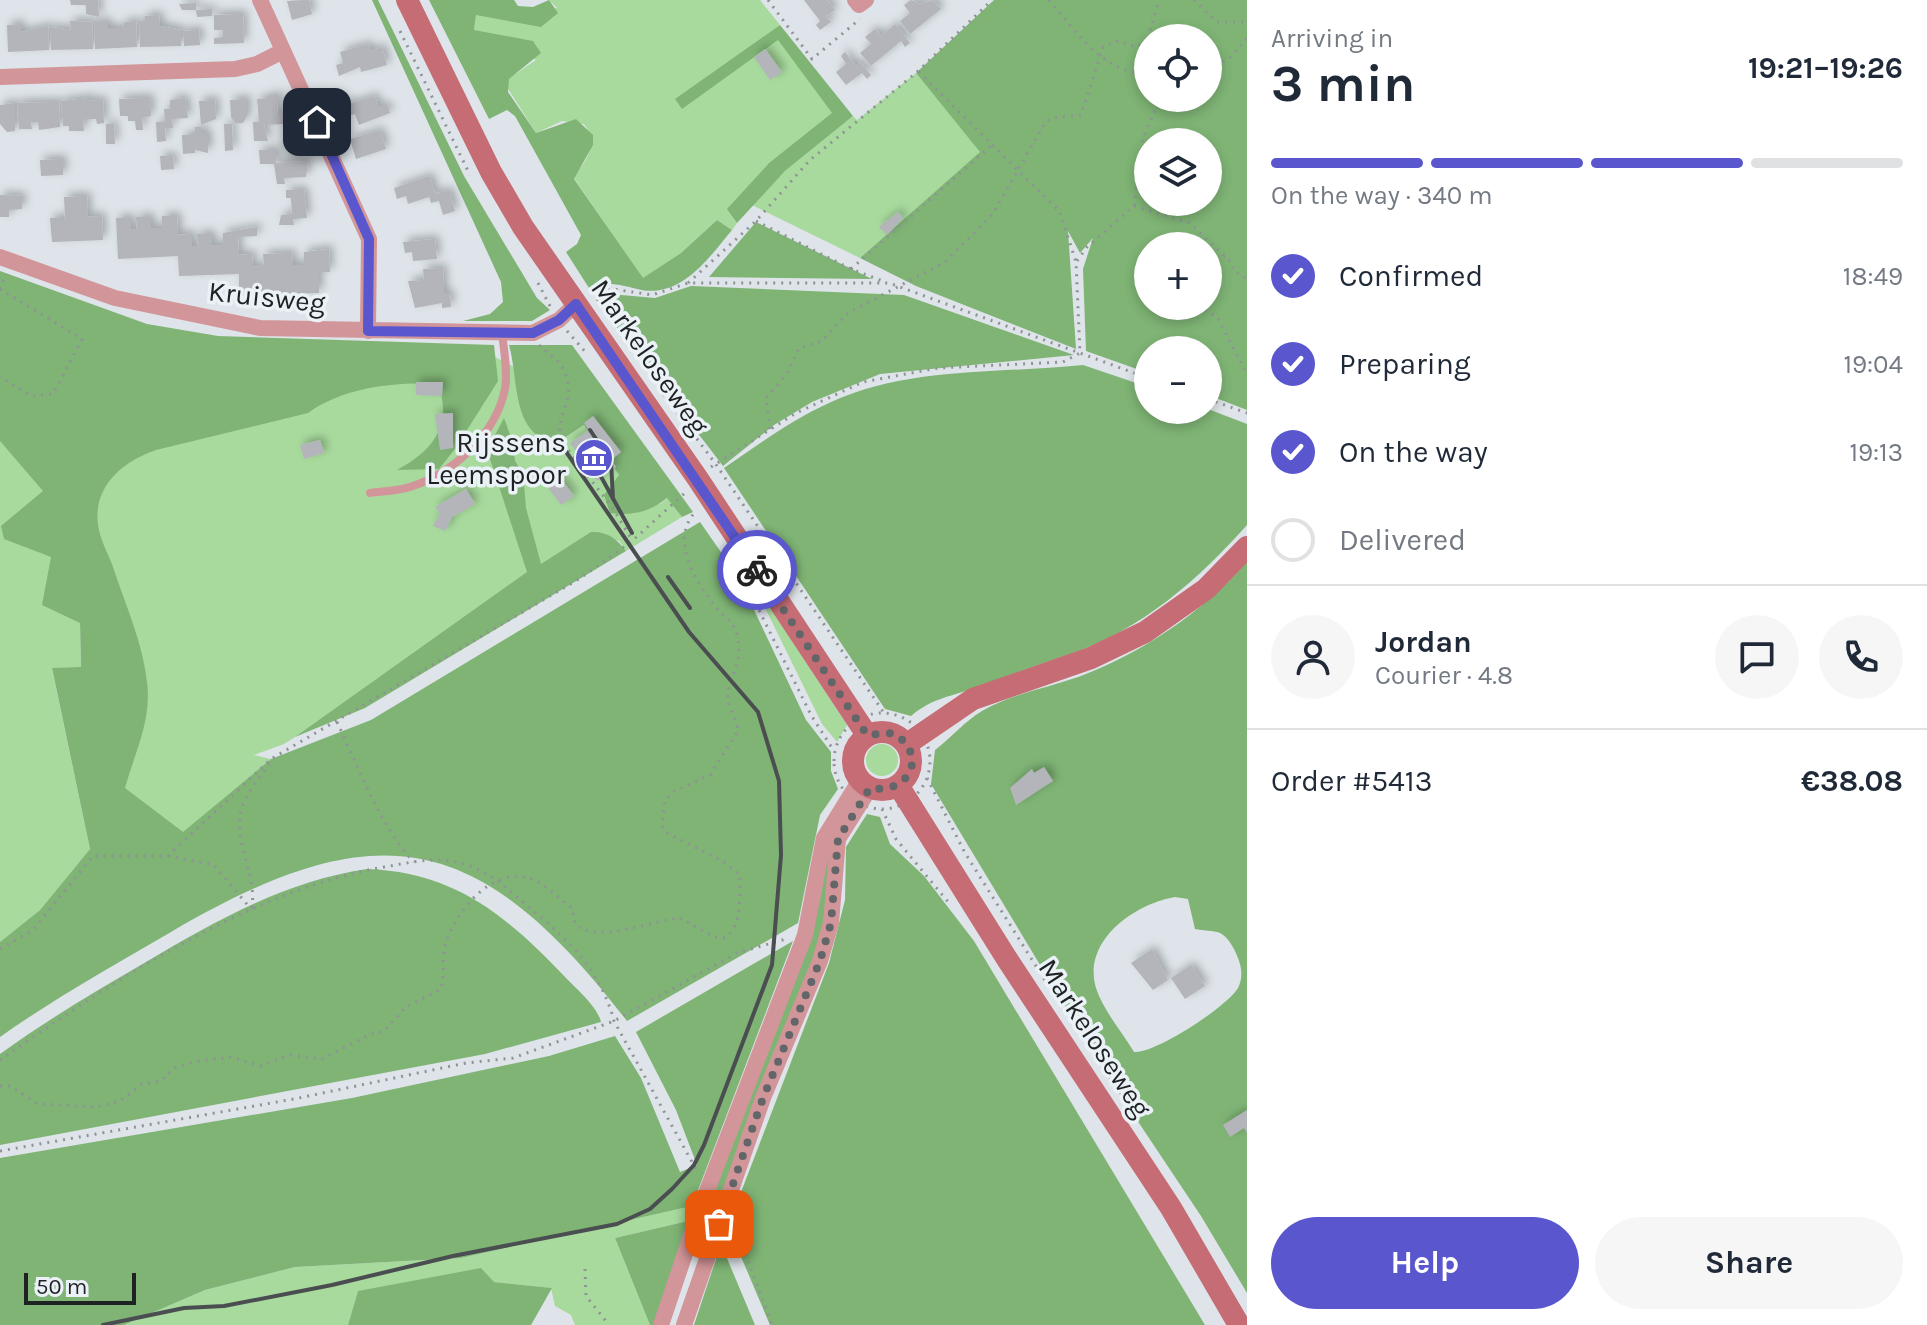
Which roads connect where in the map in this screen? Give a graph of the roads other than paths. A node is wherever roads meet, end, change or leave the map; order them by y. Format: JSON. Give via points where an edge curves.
{"nodes":[{"id":1,"x":260,"y":0,"type":"edge"},
{"id":2,"x":407,"y":0,"type":"edge"},
{"id":3,"x":283,"y":51,"type":"junction"},
{"id":4,"x":0,"y":77,"type":"edge"},
{"id":5,"x":0,"y":257,"type":"edge"},
{"id":6,"x":582,"y":300,"type":"junction"},
{"id":7,"x":368,"y":331,"type":"junction"},
{"id":8,"x":502,"y":333,"type":"junction"},
{"id":9,"x":370,"y":493,"type":"dead end"},
{"id":10,"x":1247,"y":547,"type":"edge"},
{"id":11,"x":867,"y":735,"type":"junction"},
{"id":12,"x":907,"y":744,"type":"junction"},
{"id":13,"x":865,"y":784,"type":"junction"},
{"id":14,"x":898,"y":785,"type":"junction"},
{"id":15,"x":661,"y":1325,"type":"edge"},
{"id":16,"x":684,"y":1325,"type":"edge"},
{"id":17,"x":1239,"y":1325,"type":"edge"}],
"edges":[{"from":1,"to":3,"type":"street"},
{"from":2,"to":6,"type":"main road","name":"Markeloseweg","via":[[491,172]]},
{"from":3,"to":4,"type":"street","via":[[247,68]]},
{"from":3,"to":7,"type":"street","via":[[369,239]]},
{"from":5,"to":7,"type":"street","name":"Kruisweg","via":[[115,298],[196,316],[260,328]]},
{"from":6,"to":8,"type":"street","name":"Kruisweg","via":[[533,333]]},
{"from":6,"to":11,"type":"main road","name":"Markeloseweg"},
{"from":7,"to":8,"type":"street","name":"Kruisweg"},
{"from":8,"to":9,"type":"lane","via":[[504,390],[476,444],[453,465],[413,486]]},
{"from":10,"to":12,"type":"main road","via":[[1206,589],[1145,632],[1091,658],[973,699]]},
{"from":11,"to":12,"type":"main road","via":[[893,733]]},
{"from":11,"to":13,"type":"main road","via":[[853,759]]},
{"from":12,"to":14,"type":"main road","via":[[911,766]]},
{"from":13,"to":14,"type":"main road","via":[[889,789]]},
{"from":13,"to":15,"type":"street","via":[[824,838],[805,935]]},
{"from":13,"to":16,"type":"street","via":[[838,839],[831,923],[820,961],[763,1098]]},
{"from":14,"to":17,"type":"main road","name":"Markeloseweg","via":[[1171,1208]]}]}
